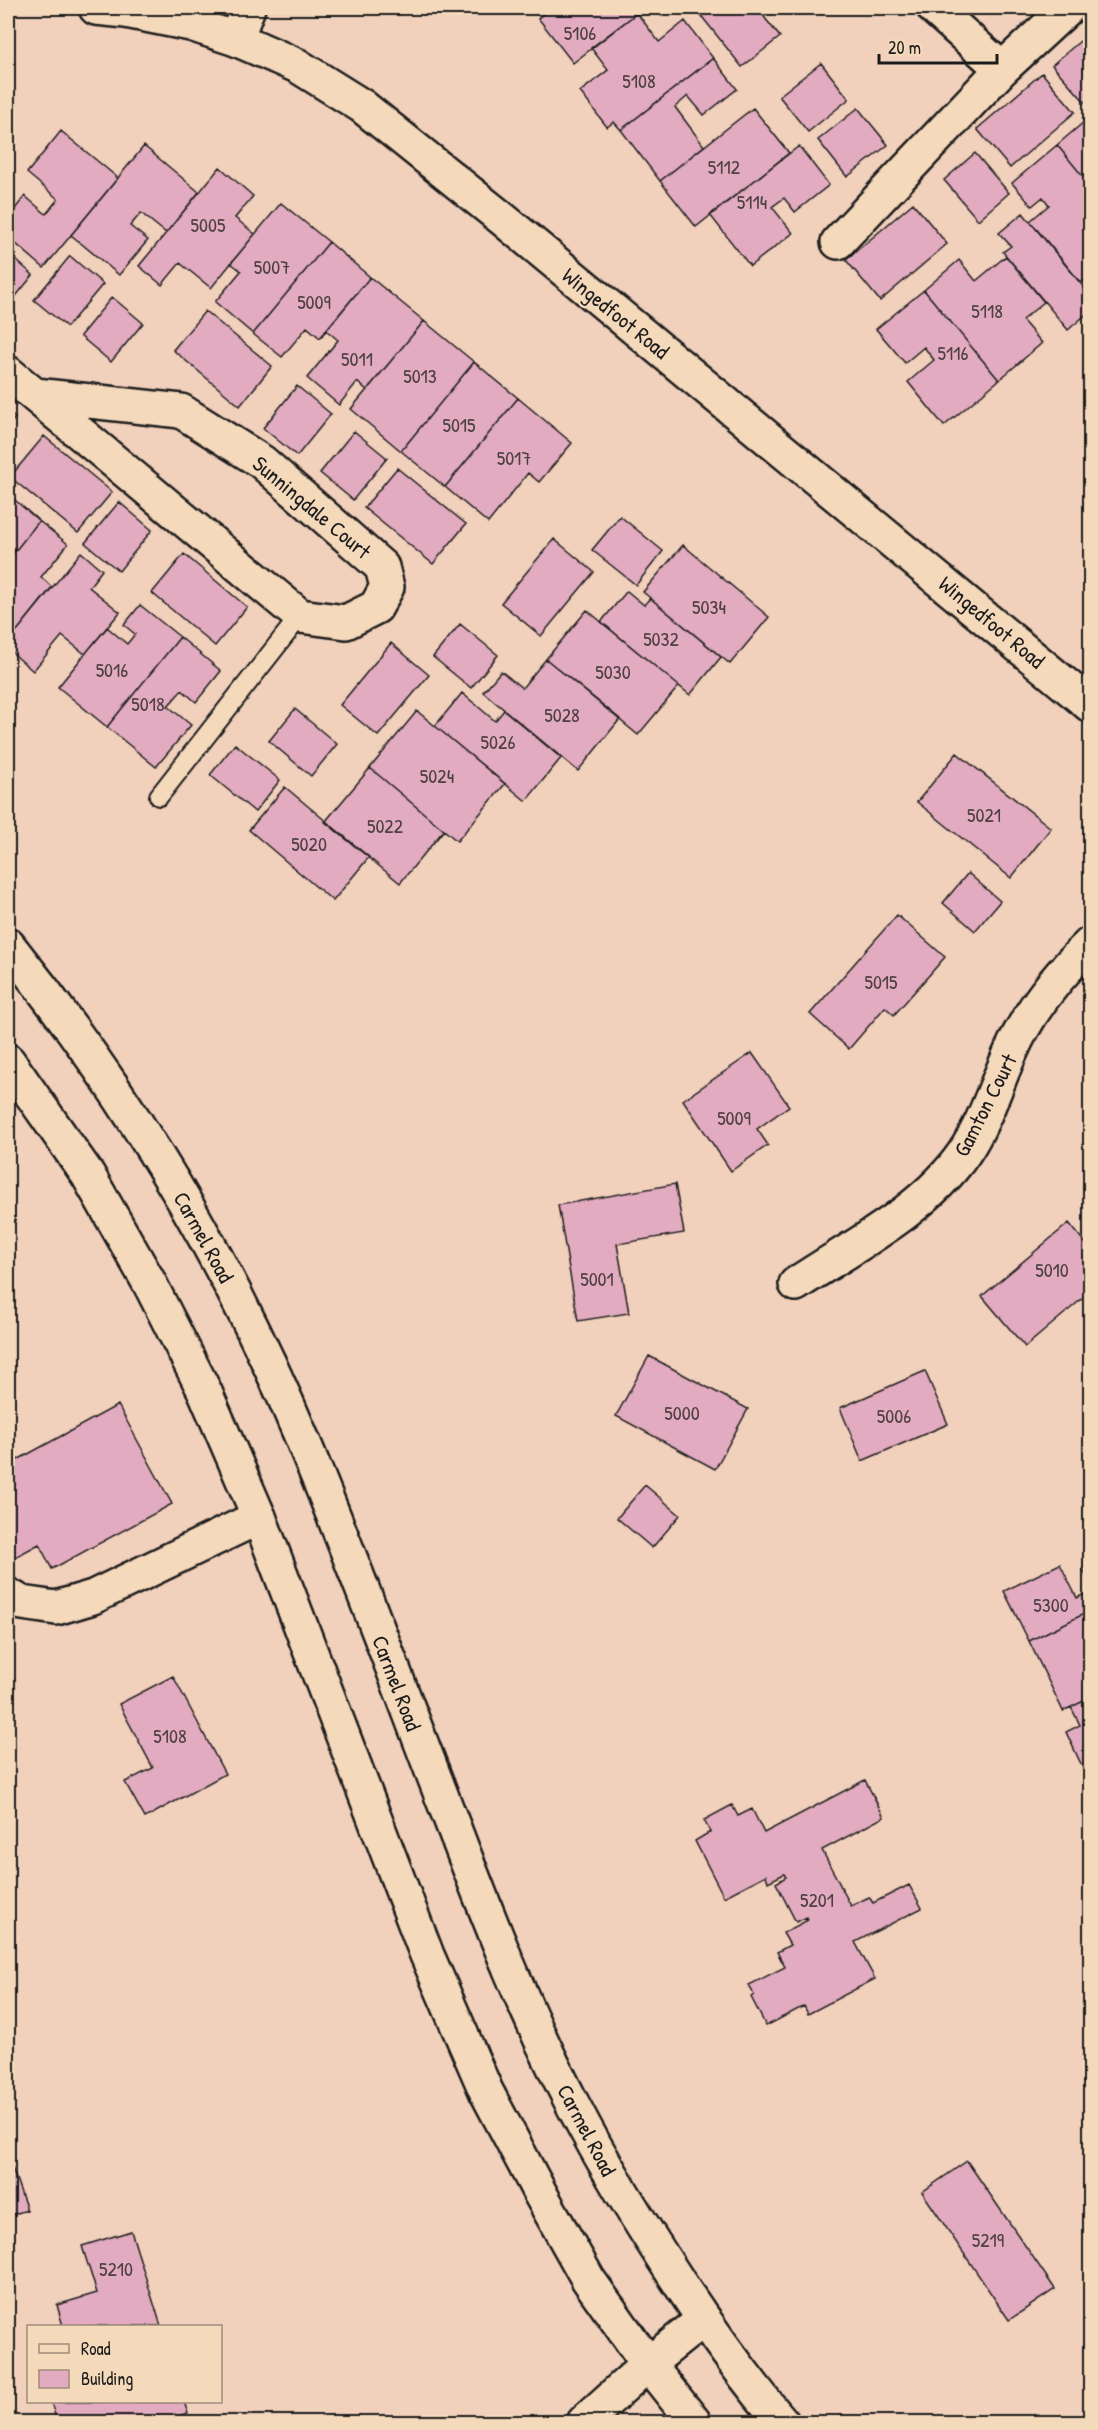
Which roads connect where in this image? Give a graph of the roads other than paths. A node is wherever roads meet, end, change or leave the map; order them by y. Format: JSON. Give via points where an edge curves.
{"nodes":[{"id":1,"x":96,"y":8,"type":"edge"},
{"id":2,"x":248,"y":8,"type":"edge"},
{"id":3,"x":934,"y":8,"type":"edge"},
{"id":4,"x":1068,"y":8,"type":"edge"},
{"id":5,"x":236,"y":39,"type":"junction"},
{"id":6,"x":1002,"y":69,"type":"junction"},
{"id":7,"x":838,"y":242,"type":"dead end"},
{"id":8,"x":8,"y":373,"type":"edge"},
{"id":9,"x":35,"y":395,"type":"junction"},
{"id":10,"x":300,"y":616,"type":"junction"},
{"id":11,"x":1090,"y":705,"type":"edge"},
{"id":12,"x":159,"y":796,"type":"dead end"},
{"id":13,"x":1090,"y":944,"type":"edge"},
{"id":14,"x":8,"y":945,"type":"edge"},
{"id":15,"x":8,"y":1061,"type":"edge"},
{"id":16,"x":796,"y":1284,"type":"dead end"},
{"id":17,"x":259,"y":1517,"type":"junction"},
{"id":18,"x":8,"y":1595,"type":"edge"},
{"id":19,"x":704,"y":2319,"type":"junction"},
{"id":20,"x":648,"y":2364,"type":"junction"},
{"id":21,"x":584,"y":2422,"type":"edge"},
{"id":22,"x":694,"y":2422,"type":"edge"},
{"id":23,"x":782,"y":2422,"type":"edge"}],
"edges":[{"from":1,"to":5,"type":"street","name":"Wingedfoot Road","via":[[191,24]]},
{"from":2,"to":5,"type":"street"},
{"from":3,"to":6,"type":"street"},
{"from":4,"to":6,"type":"street"},
{"from":5,"to":11,"type":"street","name":"Wingedfoot Road","via":[[298,66],[362,106]]},
{"from":6,"to":7,"type":"street"},
{"from":8,"to":9,"type":"street"},
{"from":9,"to":10,"type":"street"},
{"from":9,"to":10,"type":"street","name":"Sunningdale Court","via":[[181,411],[262,462],[382,567],[387,587],[376,608],[346,622]]},
{"from":10,"to":12,"type":"lane"},
{"from":13,"to":16,"type":"street","name":"Gamton Court","via":[[1036,1007],[964,1153],[932,1191]]},
{"from":14,"to":19,"type":"street","name":"Carmel Road","via":[[123,1101],[244,1310],[303,1441],[532,2020],[610,2174]]},
{"from":15,"to":17,"type":"street","via":[[88,1175],[150,1284],[205,1392]]},
{"from":17,"to":18,"type":"street","via":[[93,1597],[56,1608],[22,1603]]},
{"from":17,"to":20,"type":"street","via":[[427,1955],[486,2091],[588,2279]]},
{"from":19,"to":20,"type":"street"},
{"from":19,"to":23,"type":"street","name":"Carmel Road"},
{"from":20,"to":21,"type":"street"},
{"from":20,"to":22,"type":"street"}]}
